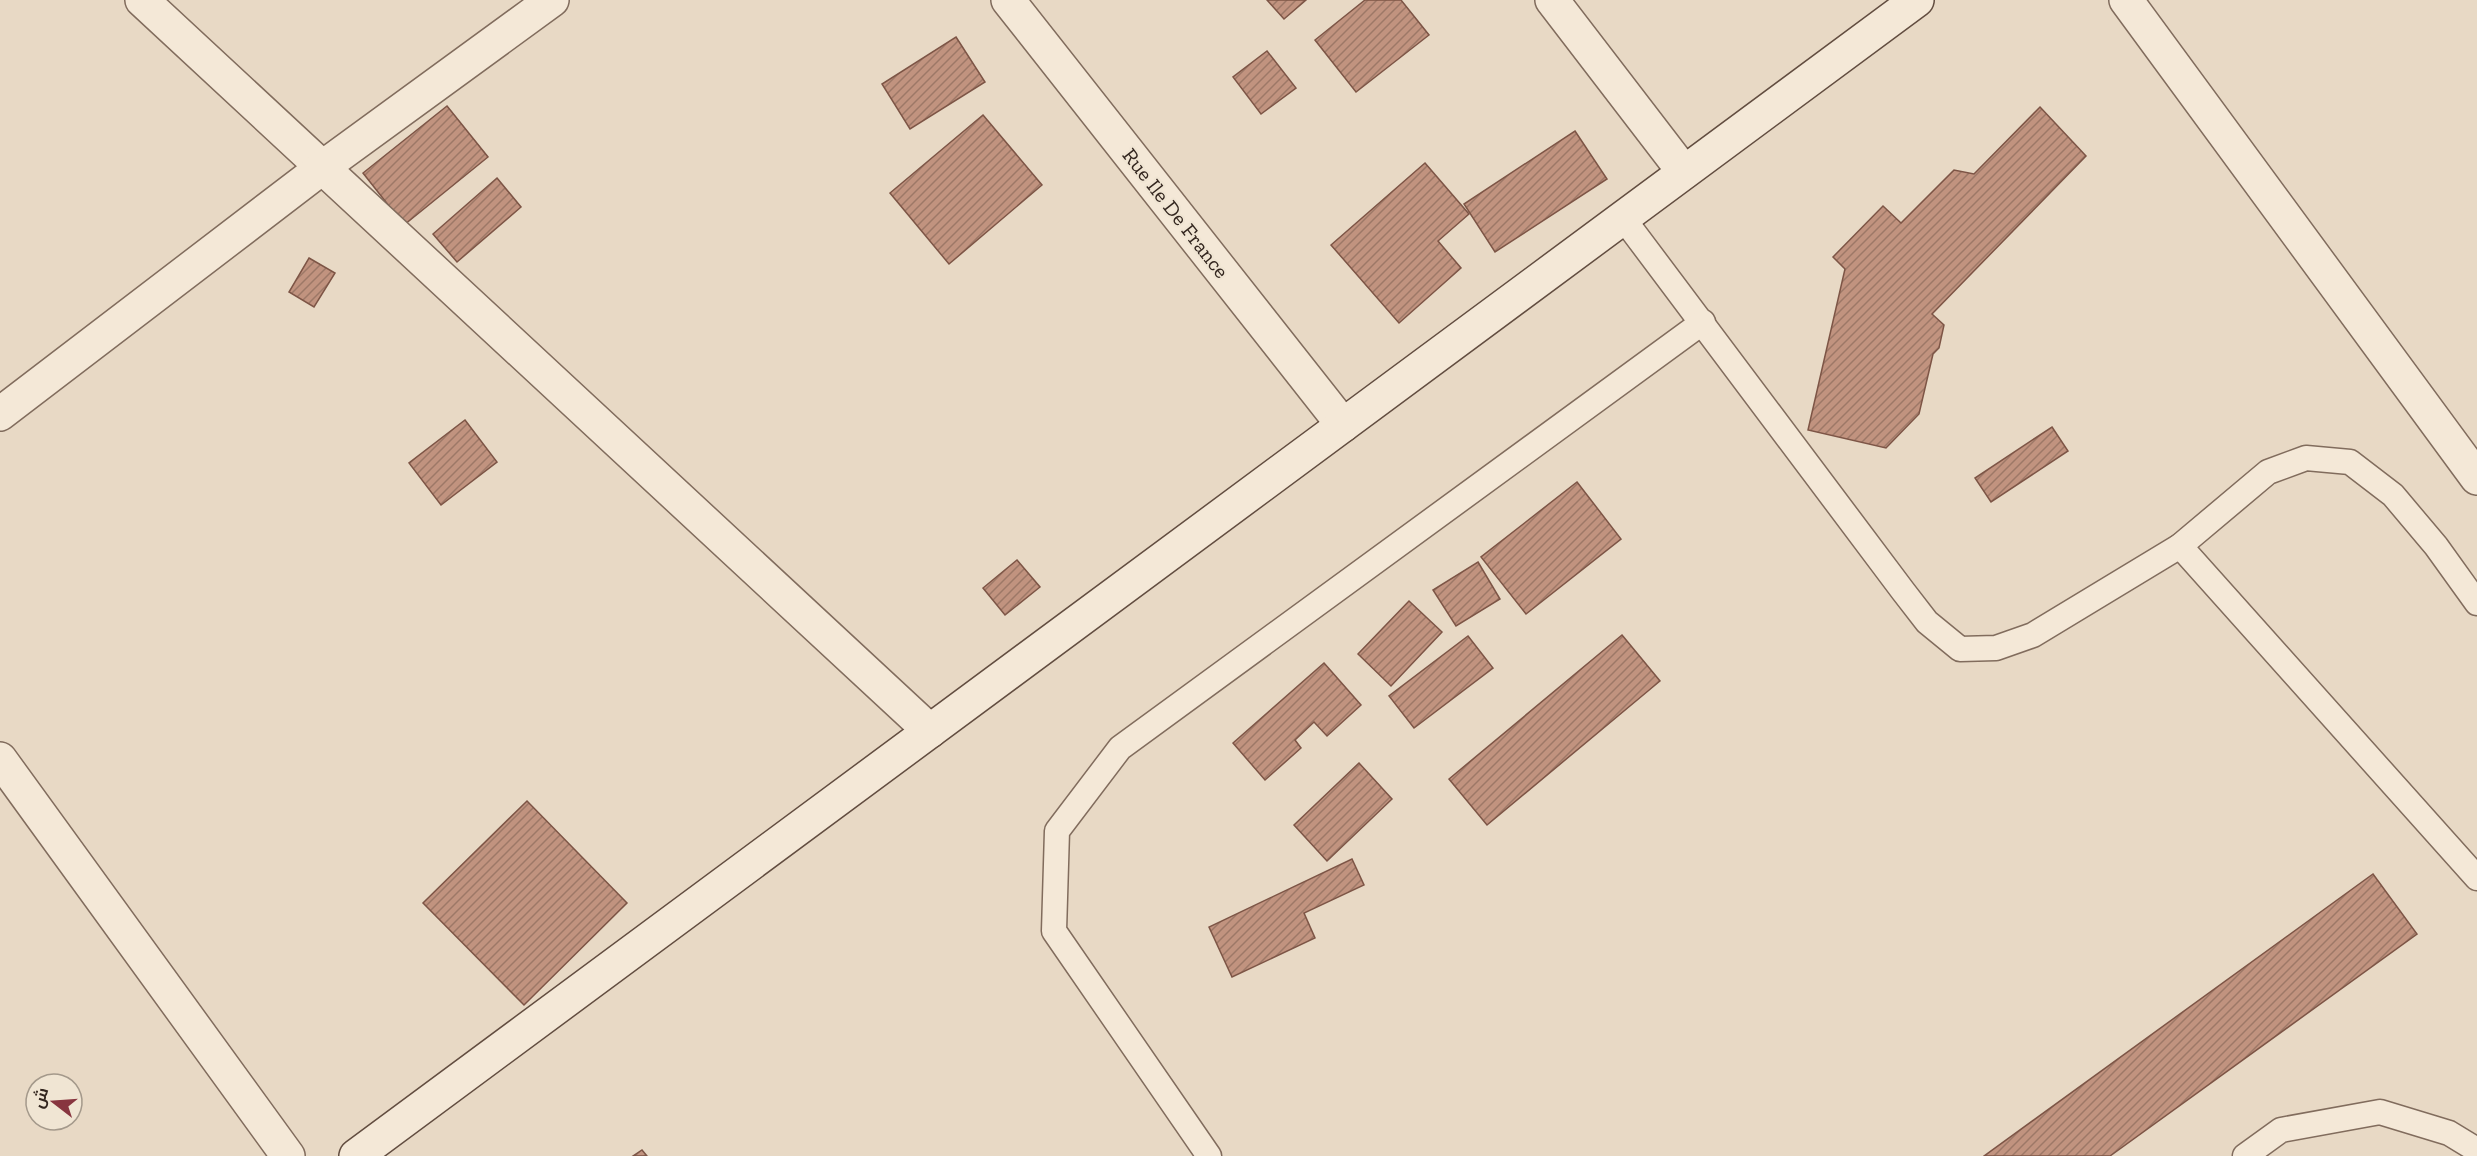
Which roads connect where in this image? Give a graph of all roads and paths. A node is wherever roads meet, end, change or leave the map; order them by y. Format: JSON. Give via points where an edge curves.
{"nodes":[{"id":1,"x":142,"y":0,"type":"edge"},
{"id":2,"x":552,"y":0,"type":"edge"},
{"id":3,"x":1008,"y":0,"type":"edge"},
{"id":4,"x":1552,"y":0,"type":"edge"},
{"id":5,"x":1917,"y":0,"type":"edge"},
{"id":6,"x":2126,"y":0,"type":"edge"},
{"id":7,"x":323,"y":167,"type":"junction"},
{"id":8,"x":1684,"y":172,"type":"junction"},
{"id":9,"x":1623,"y":218,"type":"junction"},
{"id":10,"x":1703,"y":322,"type":"junction"},
{"id":11,"x":0,"y":414,"type":"edge"},
{"id":12,"x":1343,"y":425,"type":"junction"},
{"id":13,"x":2477,"y":478,"type":"edge"},
{"id":14,"x":2180,"y":546,"type":"junction"},
{"id":15,"x":2477,"y":603,"type":"edge"},
{"id":16,"x":930,"y":731,"type":"junction"},
{"id":17,"x":0,"y":759,"type":"edge"},
{"id":18,"x":2477,"y":878,"type":"edge"},
{"id":19,"x":2477,"y":1150,"type":"edge"},
{"id":20,"x":288,"y":1156,"type":"edge"},
{"id":21,"x":356,"y":1156,"type":"edge"},
{"id":22,"x":1209,"y":1156,"type":"edge"},
{"id":23,"x":2245,"y":1156,"type":"edge"}],
"edges":[{"from":1,"to":7,"type":"street"},
{"from":2,"to":7,"type":"street"},
{"from":3,"to":12,"type":"street","name":"Rue Ile De France"},
{"from":4,"to":8,"type":"street"},
{"from":5,"to":8,"type":"street"},
{"from":6,"to":13,"type":"street"},
{"from":7,"to":11,"type":"street"},
{"from":7,"to":16,"type":"street"},
{"from":8,"to":9,"type":"street"},
{"from":9,"to":10,"type":"lane"},
{"from":9,"to":12,"type":"street"},
{"from":10,"to":14,"type":"lane","via":[[1927,622],[1960,650],[1996,648],[2033,635]]},
{"from":10,"to":22,"type":"lane","via":[[1120,748],[1057,831],[1054,931]]},
{"from":12,"to":16,"type":"street"},
{"from":14,"to":15,"type":"lane","via":[[2268,472],[2306,458],[2350,462],[2393,495]]},
{"from":14,"to":18,"type":"lane"},
{"from":16,"to":21,"type":"street"},
{"from":17,"to":20,"type":"street"},
{"from":19,"to":23,"type":"lane","via":[[2449,1132],[2380,1112],[2281,1130]]}]}
